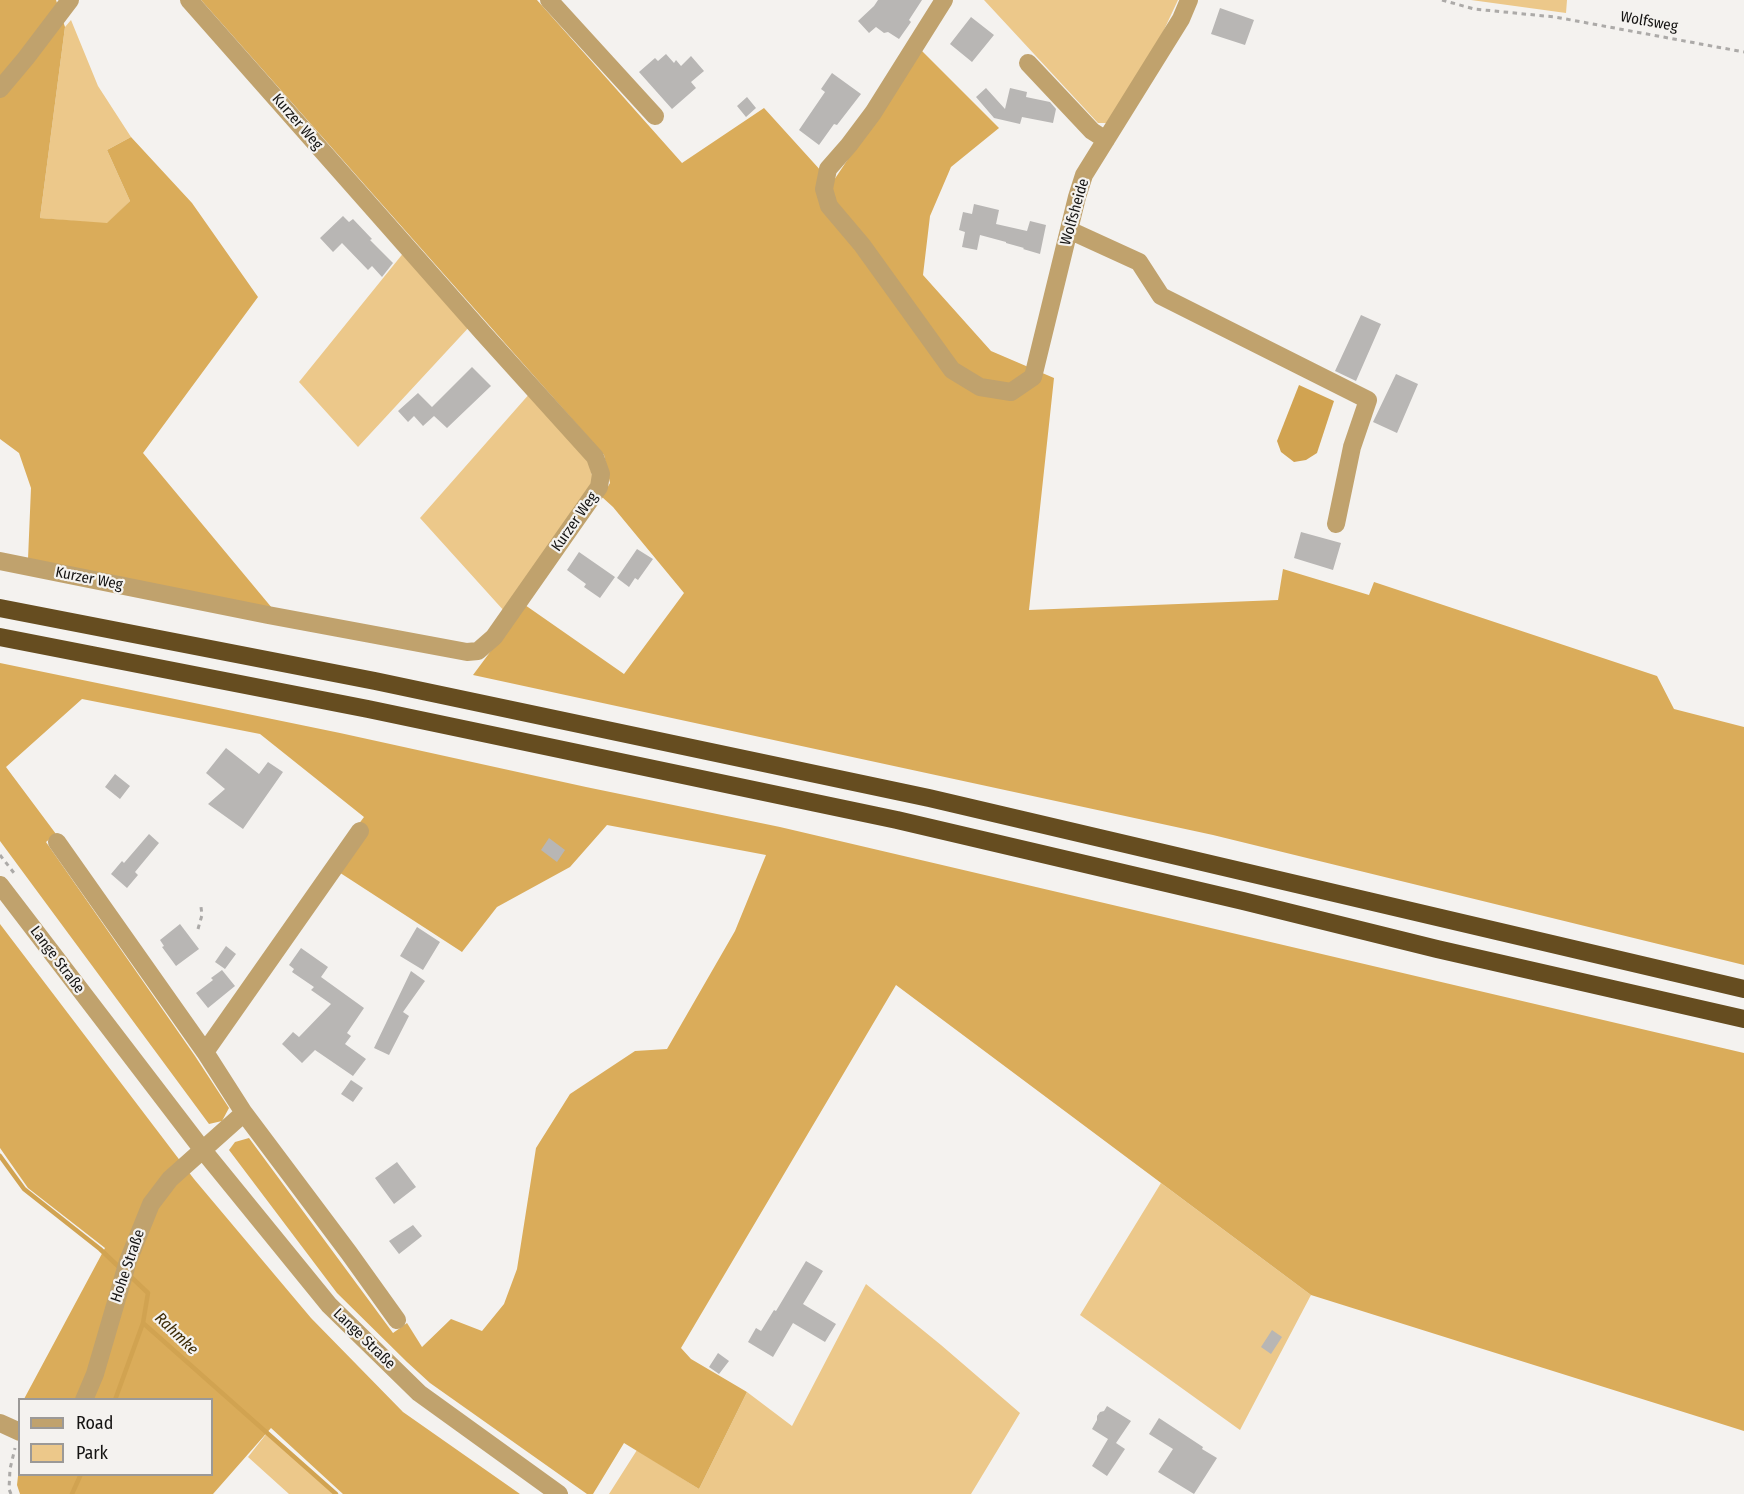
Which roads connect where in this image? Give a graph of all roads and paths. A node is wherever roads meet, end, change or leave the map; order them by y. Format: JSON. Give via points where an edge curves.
{"nodes":[{"id":1,"x":70,"y":0,"type":"edge"},
{"id":2,"x":189,"y":0,"type":"edge"},
{"id":3,"x":549,"y":0,"type":"edge"},
{"id":4,"x":944,"y":0,"type":"edge"},
{"id":5,"x":1189,"y":0,"type":"edge"},
{"id":6,"x":1442,"y":0,"type":"edge"},
{"id":7,"x":1744,"y":52,"type":"edge"},
{"id":8,"x":1028,"y":63,"type":"dead end"},
{"id":9,"x":0,"y":89,"type":"edge"},
{"id":10,"x":655,"y":117,"type":"dead end"},
{"id":11,"x":1106,"y":140,"type":"junction"},
{"id":12,"x":1069,"y":230,"type":"junction"},
{"id":13,"x":1336,"y":524,"type":"dead end"},
{"id":14,"x":0,"y":561,"type":"edge"},
{"id":15,"x":0,"y":608,"type":"edge"},
{"id":16,"x":0,"y":637,"type":"edge"},
{"id":17,"x":360,"y":831,"type":"dead end"},
{"id":18,"x":57,"y":842,"type":"dead end"},
{"id":19,"x":0,"y":885,"type":"edge"},
{"id":20,"x":201,"y":907,"type":"dead end"},
{"id":21,"x":198,"y":929,"type":"dead end"},
{"id":22,"x":1744,"y":989,"type":"edge"},
{"id":23,"x":1744,"y":1019,"type":"edge"},
{"id":24,"x":205,"y":1052,"type":"junction"},
{"id":25,"x":244,"y":1113,"type":"junction"},
{"id":26,"x":202,"y":1149,"type":"junction"},
{"id":27,"x":397,"y":1320,"type":"dead end"},
{"id":28,"x":85,"y":1398,"type":"edge"},
{"id":29,"x":0,"y":1423,"type":"edge"},
{"id":30,"x":18,"y":1432,"type":"edge"},
{"id":31,"x":18,"y":1436,"type":"edge"},
{"id":32,"x":11,"y":1494,"type":"edge"},
{"id":33,"x":559,"y":1494,"type":"edge"}],
"edges":[{"from":1,"to":9,"type":"street"},
{"from":2,"to":14,"type":"street","name":"Kurzer Weg","via":[[595,457],[602,474],[599,487],[494,637],[478,651],[268,615]]},
{"from":3,"to":10,"type":"street"},
{"from":4,"to":12,"type":"street","name":"Wolfsheide","via":[[873,113],[828,169],[824,189],[830,206],[952,370],[980,387],[1011,392],[1033,377]]},
{"from":5,"to":11,"type":"street","name":"Wolfsheide"},
{"from":6,"to":7,"type":"path","name":"Wolfsweg","via":[[1474,9],[1555,17]]},
{"from":8,"to":11,"type":"street","via":[[1092,131]]},
{"from":11,"to":12,"type":"street","name":"Wolfsheide","via":[[1084,175]]},
{"from":12,"to":13,"type":"street","via":[[1139,262],[1161,296],[1368,400],[1352,447]]},
{"from":15,"to":22,"type":"highway","via":[[375,681],[929,798]]},
{"from":16,"to":23,"type":"highway","via":[[368,709],[897,820]]},
{"from":17,"to":24,"type":"street"},
{"from":18,"to":24,"type":"street"},
{"from":19,"to":26,"type":"street","name":"Lange Straße"},
{"from":20,"to":21,"type":"path"},
{"from":24,"to":25,"type":"street"},
{"from":25,"to":26,"type":"street"},
{"from":25,"to":27,"type":"street"},
{"from":26,"to":28,"type":"street","name":"Hohe Straße","via":[[170,1179],[151,1204],[128,1261]]},
{"from":26,"to":33,"type":"street","name":"Lange Straße","via":[[329,1305],[419,1393]]},
{"from":29,"to":30,"type":"street"},
{"from":31,"to":32,"type":"path","via":[[10,1469]]}]}
